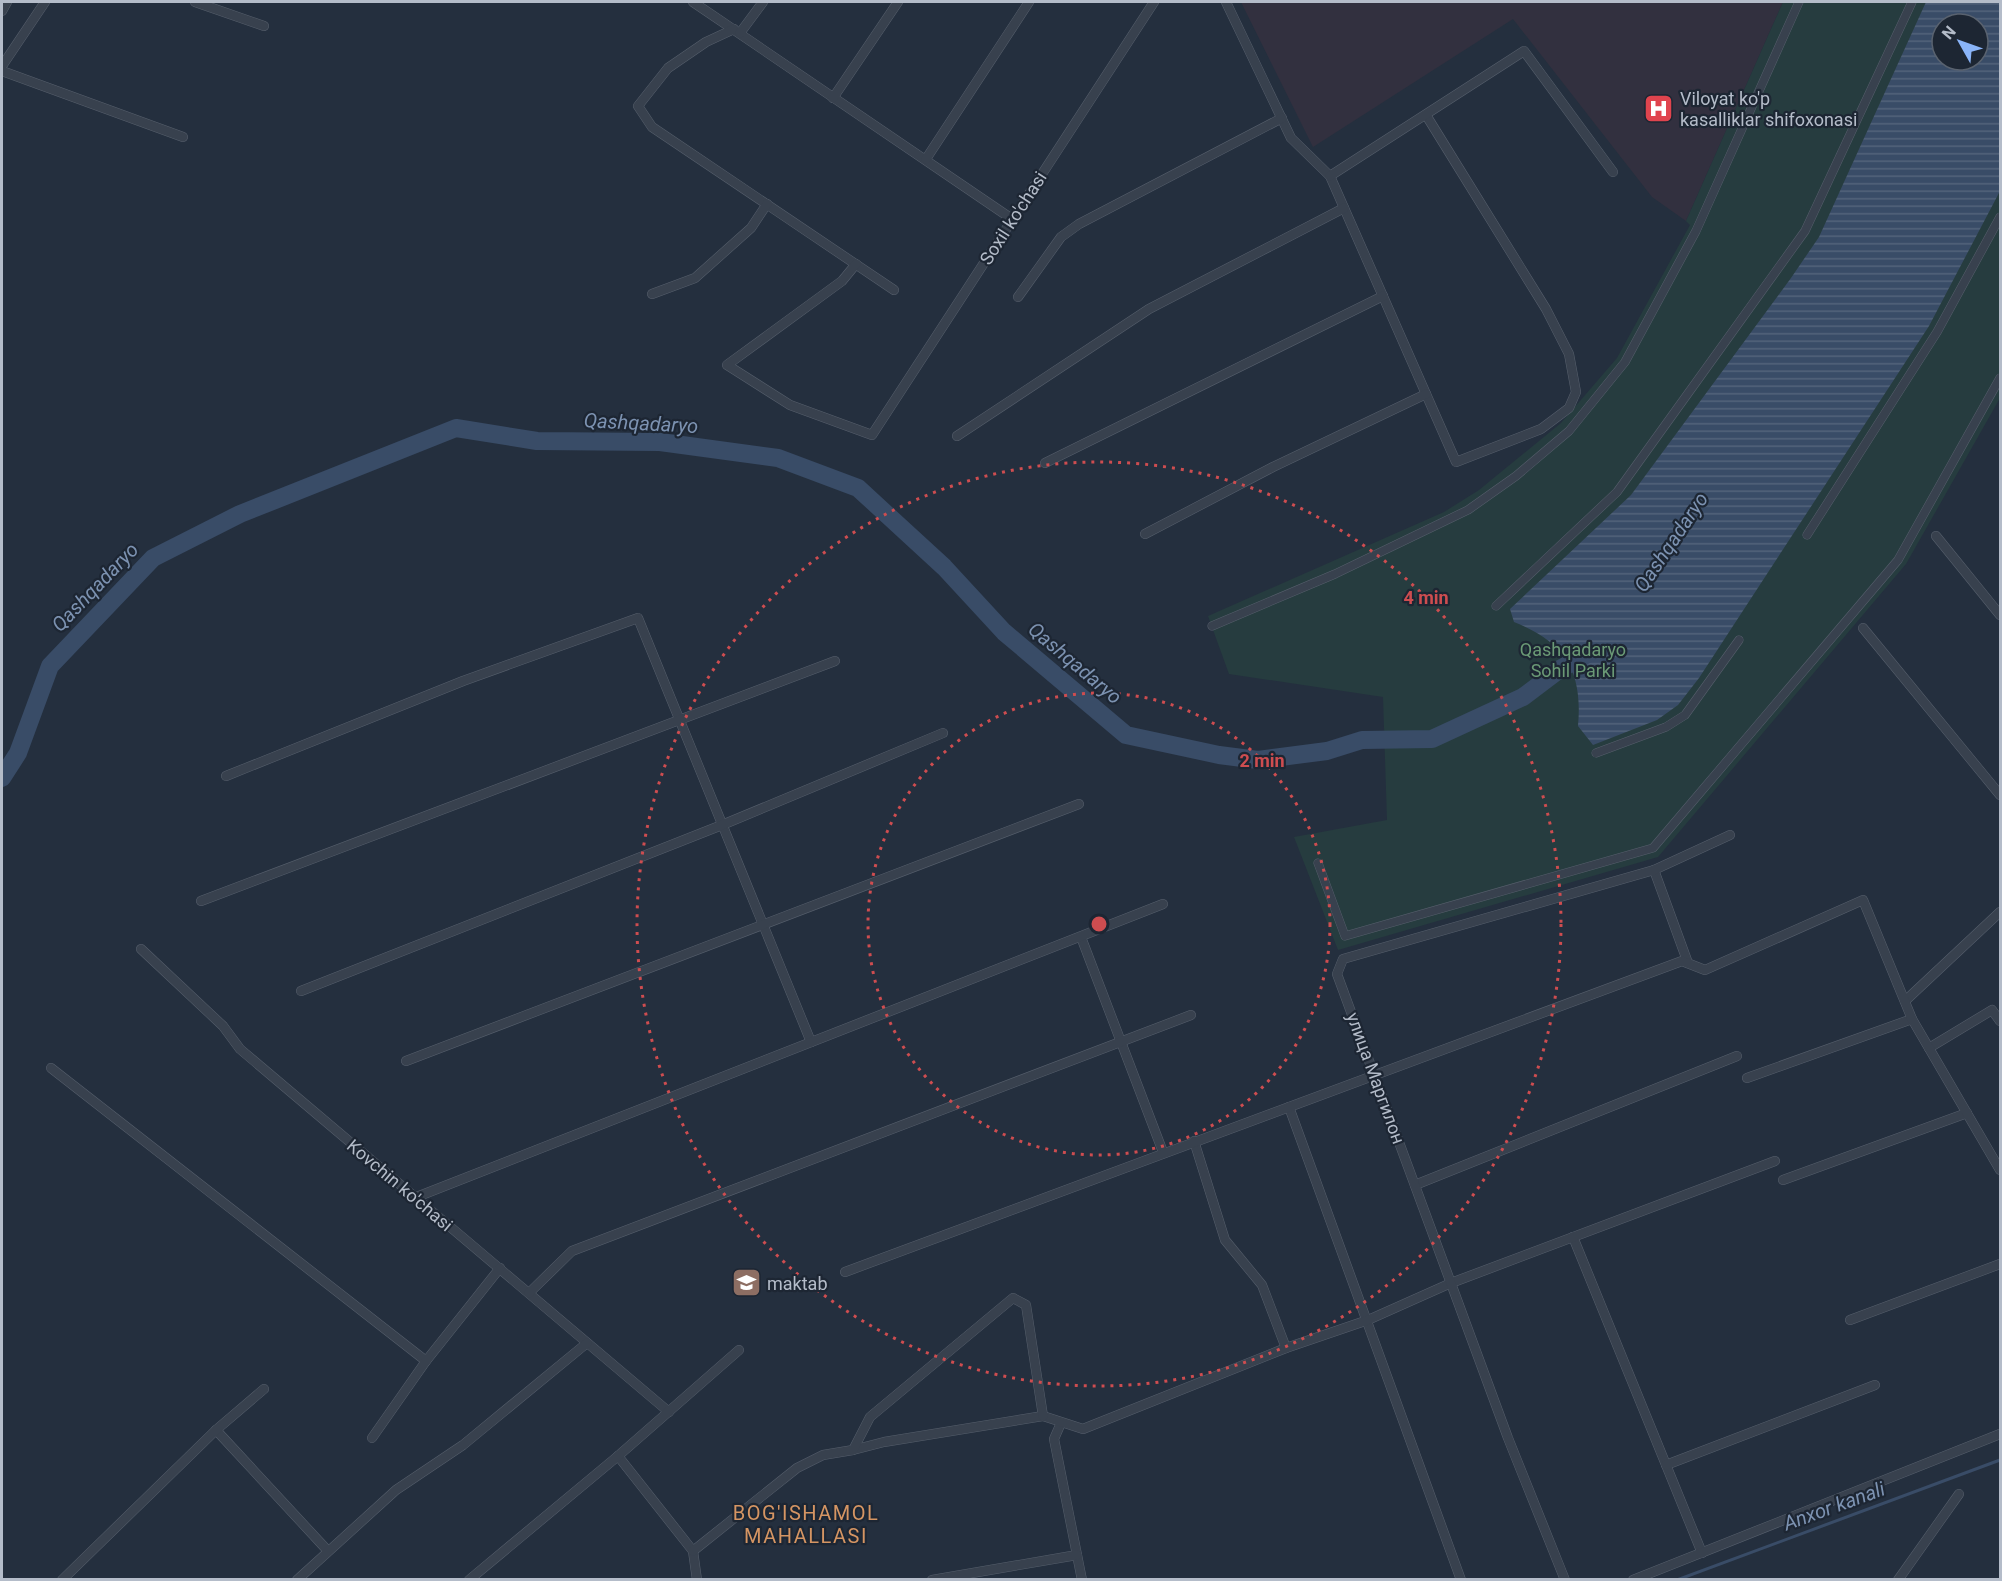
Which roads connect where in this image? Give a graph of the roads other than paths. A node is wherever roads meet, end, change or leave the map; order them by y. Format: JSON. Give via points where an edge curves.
{"nodes":[{"id":1,"x":7,"y":2,"type":"edge"},
{"id":2,"x":45,"y":2,"type":"edge"},
{"id":3,"x":195,"y":2,"type":"edge"},
{"id":4,"x":693,"y":2,"type":"edge"},
{"id":5,"x":763,"y":2,"type":"edge"},
{"id":6,"x":898,"y":2,"type":"edge"},
{"id":7,"x":1029,"y":2,"type":"edge"},
{"id":8,"x":1154,"y":2,"type":"edge"},
{"id":9,"x":1226,"y":2,"type":"edge"},
{"id":10,"x":1799,"y":2,"type":"edge"},
{"id":11,"x":1912,"y":2,"type":"edge"},
{"id":12,"x":2,"y":11,"type":"edge"},
{"id":13,"x":264,"y":26,"type":"dead end"},
{"id":14,"x":737,"y":31,"type":"junction"},
{"id":15,"x":2,"y":66,"type":"edge"},
{"id":16,"x":2,"y":71,"type":"edge"},
{"id":17,"x":833,"y":98,"type":"junction"},
{"id":18,"x":1426,"y":115,"type":"junction"},
{"id":19,"x":1282,"y":118,"type":"junction"},
{"id":20,"x":183,"y":137,"type":"dead end"},
{"id":21,"x":927,"y":159,"type":"junction"},
{"id":22,"x":1613,"y":172,"type":"dead end"},
{"id":23,"x":1330,"y":176,"type":"junction"},
{"id":24,"x":767,"y":204,"type":"junction"},
{"id":25,"x":1344,"y":208,"type":"junction"},
{"id":26,"x":2001,"y":217,"type":"edge"},
{"id":27,"x":1012,"y":219,"type":"junction"},
{"id":28,"x":856,"y":264,"type":"junction"},
{"id":29,"x":894,"y":290,"type":"dead end"},
{"id":30,"x":652,"y":294,"type":"dead end"},
{"id":31,"x":1383,"y":296,"type":"junction"},
{"id":32,"x":1018,"y":297,"type":"dead end"},
{"id":33,"x":2001,"y":378,"type":"edge"},
{"id":34,"x":1426,"y":394,"type":"junction"},
{"id":35,"x":957,"y":436,"type":"dead end"},
{"id":36,"x":1045,"y":463,"type":"dead end"},
{"id":37,"x":1145,"y":534,"type":"dead end"},
{"id":38,"x":1807,"y":536,"type":"dead end"},
{"id":39,"x":1936,"y":536,"type":"dead end"},
{"id":40,"x":1496,"y":606,"type":"dead end"},
{"id":41,"x":2001,"y":615,"type":"edge"},
{"id":42,"x":1212,"y":626,"type":"dead end"},
{"id":43,"x":1863,"y":628,"type":"dead end"},
{"id":44,"x":1738,"y":640,"type":"dead end"},
{"id":45,"x":835,"y":661,"type":"dead end"},
{"id":46,"x":680,"y":720,"type":"junction"},
{"id":47,"x":943,"y":733,"type":"dead end"},
{"id":48,"x":1596,"y":753,"type":"dead end"},
{"id":49,"x":226,"y":776,"type":"dead end"},
{"id":50,"x":2001,"y":795,"type":"edge"},
{"id":51,"x":1079,"y":804,"type":"dead end"},
{"id":52,"x":722,"y":825,"type":"junction"},
{"id":53,"x":1730,"y":835,"type":"dead end"},
{"id":54,"x":1318,"y":863,"type":"dead end"},
{"id":55,"x":1654,"y":870,"type":"junction"},
{"id":56,"x":201,"y":901,"type":"dead end"},
{"id":57,"x":1163,"y":904,"type":"dead end"},
{"id":58,"x":2001,"y":912,"type":"edge"},
{"id":59,"x":763,"y":926,"type":"junction"},
{"id":60,"x":1081,"y":936,"type":"junction"},
{"id":61,"x":141,"y":949,"type":"dead end"},
{"id":62,"x":1688,"y":963,"type":"junction"},
{"id":63,"x":301,"y":991,"type":"dead end"},
{"id":64,"x":1905,"y":1001,"type":"junction"},
{"id":65,"x":1191,"y":1015,"type":"dead end"},
{"id":66,"x":1912,"y":1019,"type":"junction"},
{"id":67,"x":2001,"y":1021,"type":"edge"},
{"id":68,"x":811,"y":1042,"type":"junction"},
{"id":69,"x":1122,"y":1044,"type":"junction"},
{"id":70,"x":1929,"y":1048,"type":"junction"},
{"id":71,"x":1737,"y":1056,"type":"dead end"},
{"id":72,"x":406,"y":1061,"type":"dead end"},
{"id":73,"x":51,"y":1068,"type":"dead end"},
{"id":74,"x":1375,"y":1076,"type":"junction"},
{"id":75,"x":1747,"y":1078,"type":"dead end"},
{"id":76,"x":1288,"y":1107,"type":"junction"},
{"id":77,"x":1967,"y":1113,"type":"junction"},
{"id":78,"x":1194,"y":1141,"type":"junction"},
{"id":79,"x":1162,"y":1152,"type":"junction"},
{"id":80,"x":1774,"y":1161,"type":"dead end"},
{"id":81,"x":2001,"y":1170,"type":"edge"},
{"id":82,"x":1783,"y":1180,"type":"dead end"},
{"id":83,"x":1415,"y":1185,"type":"junction"},
{"id":84,"x":414,"y":1198,"type":"junction"},
{"id":85,"x":1573,"y":1237,"type":"junction"},
{"id":86,"x":2001,"y":1264,"type":"edge"},
{"id":87,"x":500,"y":1268,"type":"junction"},
{"id":88,"x":845,"y":1272,"type":"dead end"},
{"id":89,"x":1451,"y":1283,"type":"junction"},
{"id":90,"x":529,"y":1293,"type":"junction"},
{"id":91,"x":1368,"y":1320,"type":"junction"},
{"id":92,"x":1851,"y":1320,"type":"dead end"},
{"id":93,"x":587,"y":1343,"type":"junction"},
{"id":94,"x":1286,"y":1348,"type":"junction"},
{"id":95,"x":739,"y":1350,"type":"dead end"},
{"id":96,"x":426,"y":1361,"type":"junction"},
{"id":97,"x":1875,"y":1384,"type":"dead end"},
{"id":98,"x":264,"y":1389,"type":"dead end"},
{"id":99,"x":669,"y":1412,"type":"junction"},
{"id":100,"x":1043,"y":1416,"type":"junction"},
{"id":101,"x":1061,"y":1423,"type":"junction"},
{"id":102,"x":216,"y":1430,"type":"junction"},
{"id":103,"x":2001,"y":1434,"type":"edge"},
{"id":104,"x":372,"y":1438,"type":"dead end"},
{"id":105,"x":853,"y":1450,"type":"junction"},
{"id":106,"x":618,"y":1456,"type":"junction"},
{"id":107,"x":1666,"y":1465,"type":"junction"},
{"id":108,"x":1959,"y":1494,"type":"dead end"},
{"id":109,"x":328,"y":1551,"type":"junction"},
{"id":110,"x":693,"y":1551,"type":"junction"},
{"id":111,"x":1701,"y":1553,"type":"junction"},
{"id":112,"x":1077,"y":1555,"type":"junction"},
{"id":113,"x":62,"y":1580,"type":"edge"},
{"id":114,"x":297,"y":1580,"type":"edge"},
{"id":115,"x":469,"y":1580,"type":"edge"},
{"id":116,"x":697,"y":1580,"type":"edge"},
{"id":117,"x":932,"y":1580,"type":"edge"},
{"id":118,"x":1082,"y":1580,"type":"edge"},
{"id":119,"x":1461,"y":1580,"type":"edge"},
{"id":120,"x":1565,"y":1580,"type":"edge"},
{"id":121,"x":1633,"y":1580,"type":"edge"},
{"id":122,"x":1898,"y":1580,"type":"edge"}],
"edges":[{"from":1,"to":12,"type":"street"},
{"from":2,"to":15,"type":"street"},
{"from":3,"to":13,"type":"street"},
{"from":4,"to":14,"type":"street"},
{"from":5,"to":14,"type":"street"},
{"from":6,"to":17,"type":"street"},
{"from":7,"to":21,"type":"street"},
{"from":8,"to":27,"type":"street","name":"Soxil ko'chasi"},
{"from":9,"to":19,"type":"street"},
{"from":10,"to":42,"type":"street","via":[[1691,241],[1625,362],[1569,431],[1468,510],[1345,570]]},
{"from":11,"to":40,"type":"street","via":[[1805,231],[1617,492]]},
{"from":14,"to":17,"type":"street"},
{"from":14,"to":24,"type":"street","via":[[706,42],[668,68],[638,106],[652,127]]},
{"from":16,"to":20,"type":"street"},
{"from":17,"to":21,"type":"street"},
{"from":18,"to":22,"type":"street","via":[[1524,51]]},
{"from":18,"to":23,"type":"street"},
{"from":18,"to":34,"type":"street","via":[[1546,309],[1569,354],[1576,392],[1569,408],[1541,429],[1456,462]]},
{"from":19,"to":23,"type":"street","via":[[1291,138]]},
{"from":19,"to":32,"type":"street","via":[[1079,224],[1061,237]]},
{"from":21,"to":27,"type":"street"},
{"from":23,"to":25,"type":"street"},
{"from":24,"to":28,"type":"street"},
{"from":24,"to":30,"type":"street","via":[[751,228],[695,278]]},
{"from":25,"to":31,"type":"street"},
{"from":25,"to":35,"type":"street","via":[[1149,309]]},
{"from":26,"to":38,"type":"street","via":[[1937,332]]},
{"from":27,"to":28,"type":"street","name":"Soxil ko'chasi","via":[[872,435],[790,405],[727,365],[842,281]]},
{"from":28,"to":29,"type":"street"},
{"from":31,"to":34,"type":"street"},
{"from":31,"to":36,"type":"street"},
{"from":33,"to":54,"type":"street","via":[[1898,560],[1653,848],[1345,936]]},
{"from":34,"to":37,"type":"street"},
{"from":39,"to":41,"type":"street"},
{"from":43,"to":50,"type":"street"},
{"from":44,"to":48,"type":"street","via":[[1686,715],[1666,727]]},
{"from":45,"to":46,"type":"street"},
{"from":46,"to":49,"type":"street","via":[[638,618],[463,681]]},
{"from":46,"to":52,"type":"street"},
{"from":46,"to":56,"type":"street"},
{"from":47,"to":52,"type":"street"},
{"from":51,"to":59,"type":"street"},
{"from":52,"to":59,"type":"street"},
{"from":52,"to":63,"type":"street"},
{"from":53,"to":55,"type":"street","name":"улица Маргилон"},
{"from":55,"to":62,"type":"street"},
{"from":55,"to":74,"type":"street","name":"улица Маргилон","via":[[1343,959],[1337,974]]},
{"from":57,"to":60,"type":"street"},
{"from":58,"to":64,"type":"street"},
{"from":59,"to":68,"type":"street"},
{"from":59,"to":72,"type":"street"},
{"from":60,"to":68,"type":"street"},
{"from":60,"to":69,"type":"street"},
{"from":61,"to":84,"type":"street","name":"Kovchin ko'chasi","via":[[223,1026],[240,1050]]},
{"from":62,"to":64,"type":"street","via":[[1705,970],[1863,900]]},
{"from":62,"to":74,"type":"street","via":[[1682,961]]},
{"from":64,"to":66,"type":"street"},
{"from":65,"to":69,"type":"street"},
{"from":66,"to":70,"type":"street"},
{"from":66,"to":75,"type":"street"},
{"from":67,"to":70,"type":"street","via":[[1992,1010]]},
{"from":68,"to":84,"type":"street"},
{"from":69,"to":79,"type":"street"},
{"from":69,"to":90,"type":"street","via":[[572,1251]]},
{"from":70,"to":77,"type":"street"},
{"from":71,"to":83,"type":"street"},
{"from":73,"to":96,"type":"street"},
{"from":74,"to":76,"type":"street"},
{"from":74,"to":83,"type":"street","name":"улица Маргилон"},
{"from":76,"to":78,"type":"street"},
{"from":76,"to":91,"type":"street"},
{"from":77,"to":81,"type":"street"},
{"from":77,"to":82,"type":"street"},
{"from":78,"to":79,"type":"street"},
{"from":78,"to":94,"type":"street","via":[[1225,1240],[1262,1285]]},
{"from":79,"to":88,"type":"street"},
{"from":80,"to":85,"type":"street"},
{"from":83,"to":89,"type":"street","name":"улица Маргилон"},
{"from":84,"to":87,"type":"street","name":"Kovchin ko'chasi"},
{"from":85,"to":89,"type":"street"},
{"from":85,"to":107,"type":"street"},
{"from":86,"to":92,"type":"street"},
{"from":87,"to":90,"type":"street","name":"Kovchin ko'chasi"},
{"from":87,"to":96,"type":"street"},
{"from":89,"to":91,"type":"street"},
{"from":89,"to":120,"type":"street","name":"улица Маргилон"},
{"from":90,"to":93,"type":"street","name":"Kovchin ko'chasi"},
{"from":91,"to":94,"type":"street"},
{"from":91,"to":119,"type":"street"},
{"from":93,"to":99,"type":"street","name":"Kovchin ko'chasi"},
{"from":93,"to":109,"type":"street","via":[[463,1445],[396,1490]]},
{"from":94,"to":101,"type":"street","via":[[1083,1429]]},
{"from":95,"to":99,"type":"street"},
{"from":96,"to":104,"type":"street"},
{"from":97,"to":107,"type":"street"},
{"from":98,"to":102,"type":"street"},
{"from":99,"to":106,"type":"street"},
{"from":100,"to":101,"type":"street"},
{"from":100,"to":105,"type":"street"},
{"from":100,"to":105,"type":"street","via":[[1026,1305],[1013,1298],[870,1417]]},
{"from":101,"to":112,"type":"street","via":[[1054,1439]]},
{"from":102,"to":109,"type":"street"},
{"from":102,"to":113,"type":"street"},
{"from":103,"to":111,"type":"street"},
{"from":105,"to":110,"type":"street","via":[[823,1455],[797,1468]]},
{"from":106,"to":110,"type":"street"},
{"from":106,"to":115,"type":"street"},
{"from":107,"to":111,"type":"street"},
{"from":108,"to":122,"type":"street"},
{"from":109,"to":114,"type":"street"},
{"from":110,"to":116,"type":"street"},
{"from":111,"to":121,"type":"street"},
{"from":112,"to":117,"type":"street"},
{"from":112,"to":118,"type":"street"}]}
